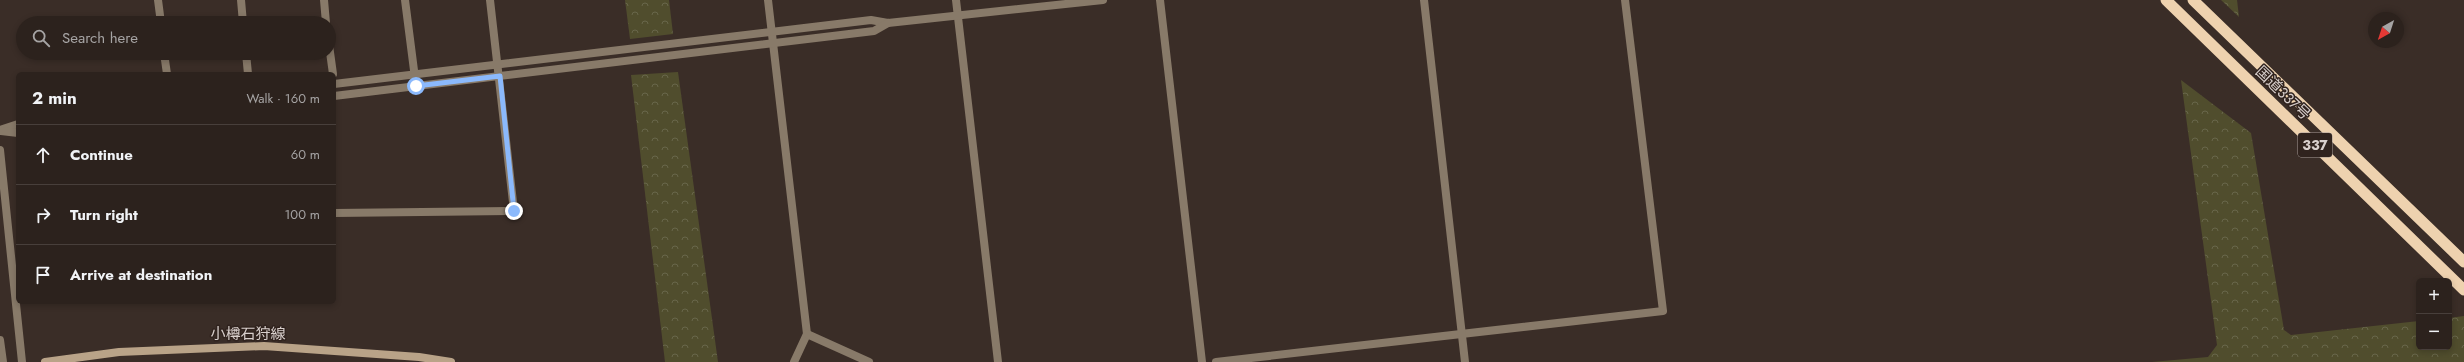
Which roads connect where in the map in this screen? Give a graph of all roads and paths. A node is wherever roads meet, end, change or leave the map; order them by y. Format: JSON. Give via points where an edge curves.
{"nodes":[{"id":1,"x":158,"y":0,"type":"edge"},
{"id":2,"x":241,"y":0,"type":"edge"},
{"id":3,"x":324,"y":0,"type":"edge"},
{"id":4,"x":406,"y":0,"type":"edge"},
{"id":5,"x":490,"y":0,"type":"edge"},
{"id":6,"x":768,"y":0,"type":"edge"},
{"id":7,"x":956,"y":0,"type":"edge"},
{"id":8,"x":1103,"y":0,"type":"edge"},
{"id":9,"x":1160,"y":0,"type":"edge"},
{"id":10,"x":1424,"y":0,"type":"edge"},
{"id":11,"x":1625,"y":0,"type":"edge"},
{"id":12,"x":2166,"y":0,"type":"edge"},
{"id":13,"x":2193,"y":0,"type":"edge"},
{"id":14,"x":160,"y":16,"type":"edge"},
{"id":15,"x":242,"y":16,"type":"edge"},
{"id":16,"x":325,"y":16,"type":"edge"},
{"id":17,"x":958,"y":16,"type":"junction"},
{"id":18,"x":888,"y":23,"type":"junction"},
{"id":19,"x":771,"y":32,"type":"junction"},
{"id":20,"x":772,"y":43,"type":"junction"},
{"id":21,"x":165,"y":60,"type":"edge"},
{"id":22,"x":247,"y":60,"type":"edge"},
{"id":23,"x":331,"y":60,"type":"edge"},
{"id":24,"x":498,"y":65,"type":"junction"},
{"id":25,"x":167,"y":72,"type":"edge"},
{"id":26,"x":248,"y":72,"type":"edge"},
{"id":27,"x":332,"y":72,"type":"edge"},
{"id":28,"x":414,"y":75,"type":"junction"},
{"id":29,"x":500,"y":76,"type":"junction"},
{"id":30,"x":336,"y":85,"type":"edge"},
{"id":31,"x":416,"y":86,"type":"junction"},
{"id":32,"x":336,"y":96,"type":"edge"},
{"id":33,"x":16,"y":125,"type":"edge"},
{"id":34,"x":0,"y":131,"type":"edge"},
{"id":35,"x":16,"y":132,"type":"edge"},
{"id":36,"x":0,"y":150,"type":"edge"},
{"id":37,"x":336,"y":213,"type":"edge"},
{"id":38,"x":2464,"y":262,"type":"edge"},
{"id":39,"x":2464,"y":290,"type":"edge"},
{"id":40,"x":807,"y":334,"type":"junction"},
{"id":41,"x":1462,"y":334,"type":"junction"},
{"id":42,"x":0,"y":340,"type":"edge"},
{"id":43,"x":2,"y":362,"type":"edge"},
{"id":44,"x":22,"y":362,"type":"edge"},
{"id":45,"x":45,"y":362,"type":"edge"},
{"id":46,"x":451,"y":362,"type":"edge"},
{"id":47,"x":794,"y":362,"type":"edge"},
{"id":48,"x":869,"y":362,"type":"edge"},
{"id":49,"x":998,"y":362,"type":"edge"},
{"id":50,"x":1202,"y":362,"type":"edge"},
{"id":51,"x":1216,"y":362,"type":"edge"},
{"id":52,"x":1465,"y":362,"type":"edge"}],
"edges":[{"from":1,"to":14,"type":"street"},
{"from":2,"to":15,"type":"street"},
{"from":3,"to":16,"type":"street"},
{"from":4,"to":28,"type":"street"},
{"from":5,"to":24,"type":"street"},
{"from":6,"to":19,"type":"street"},
{"from":7,"to":17,"type":"street"},
{"from":8,"to":17,"type":"street"},
{"from":9,"to":50,"type":"street"},
{"from":10,"to":41,"type":"street"},
{"from":11,"to":41,"type":"street","via":[[1663,311]]},
{"from":12,"to":39,"type":"highway","name":"国道337号","number":"337"},
{"from":13,"to":38,"type":"highway","name":"国道337号","number":"337"},
{"from":17,"to":18,"type":"street"},
{"from":17,"to":49,"type":"street"},
{"from":18,"to":19,"type":"street","via":[[871,20]]},
{"from":18,"to":20,"type":"street","via":[[874,31]]},
{"from":19,"to":20,"type":"street"},
{"from":19,"to":24,"type":"street"},
{"from":20,"to":29,"type":"street"},
{"from":20,"to":40,"type":"street"},
{"from":21,"to":25,"type":"street"},
{"from":22,"to":26,"type":"street"},
{"from":23,"to":27,"type":"street"},
{"from":24,"to":28,"type":"street"},
{"from":24,"to":29,"type":"street"},
{"from":28,"to":30,"type":"street"},
{"from":28,"to":31,"type":"street"},
{"from":29,"to":31,"type":"street"},
{"from":29,"to":37,"type":"street","via":[[514,211]]},
{"from":31,"to":32,"type":"street"},
{"from":33,"to":34,"type":"street"},
{"from":34,"to":35,"type":"street"},
{"from":36,"to":44,"type":"street"},
{"from":40,"to":47,"type":"street"},
{"from":40,"to":48,"type":"street"},
{"from":41,"to":51,"type":"street"},
{"from":41,"to":52,"type":"street"},
{"from":42,"to":43,"type":"street"},
{"from":45,"to":46,"type":"main road","name":"小樽石狩線","via":[[119,352],[264,346],[419,357]]}]}
